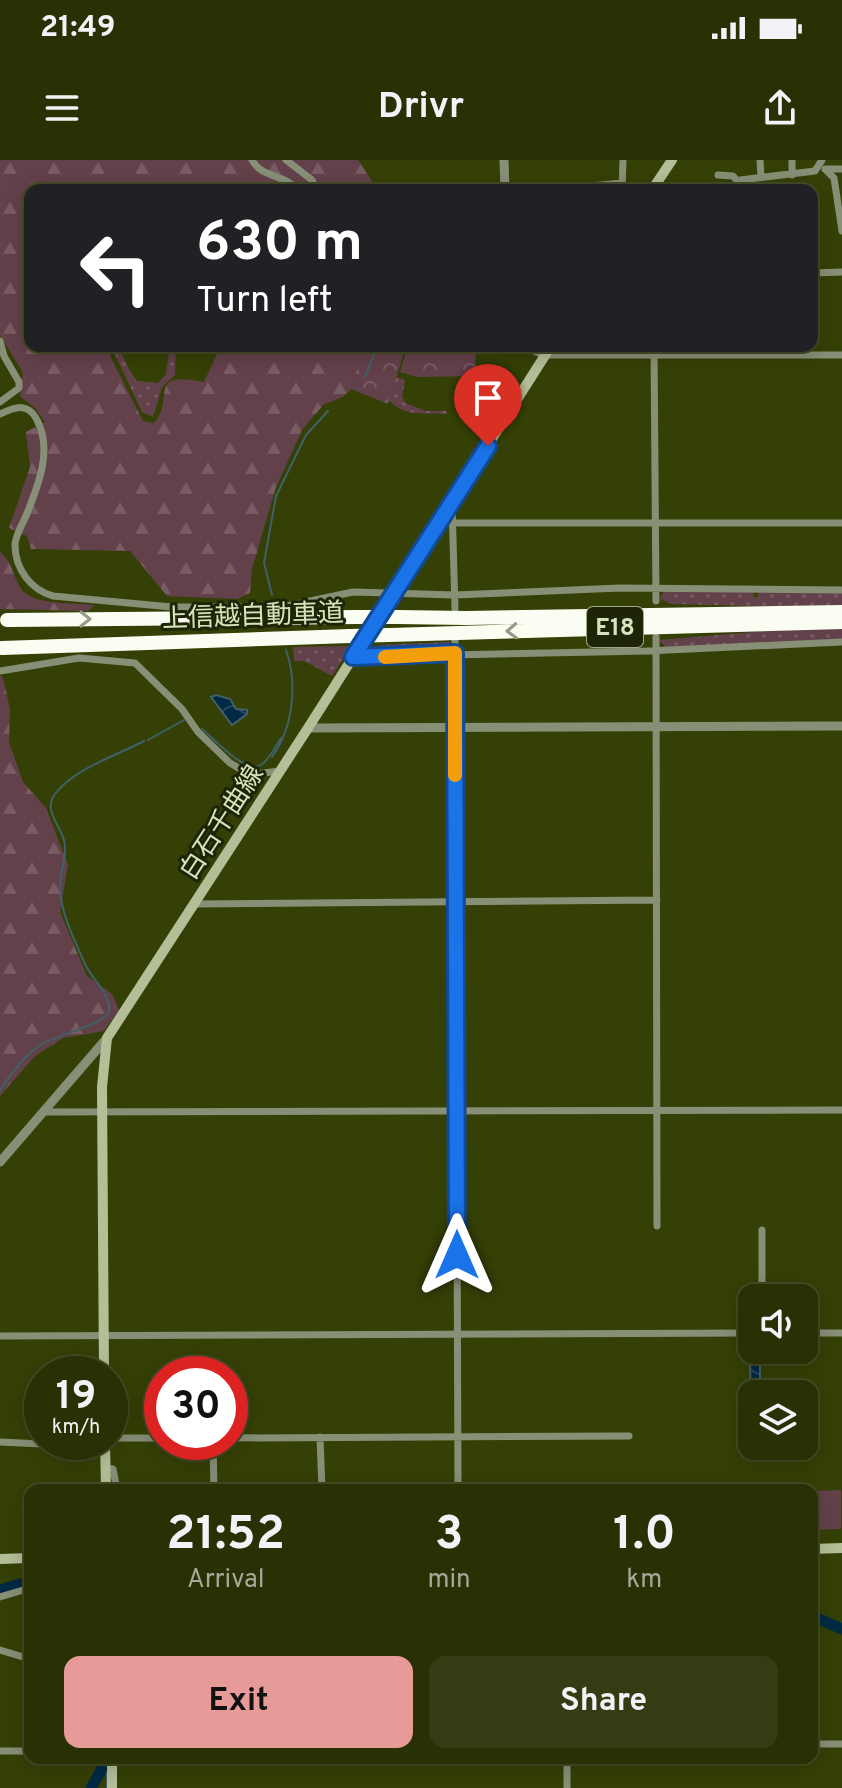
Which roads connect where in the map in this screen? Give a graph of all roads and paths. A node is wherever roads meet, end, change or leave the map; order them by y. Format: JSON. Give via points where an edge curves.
{"nodes":[{"id":1,"x":252,"y":160,"type":"edge"},
{"id":2,"x":286,"y":160,"type":"edge"},
{"id":3,"x":504,"y":160,"type":"edge"},
{"id":4,"x":623,"y":160,"type":"edge"},
{"id":5,"x":672,"y":160,"type":"edge"},
{"id":6,"x":760,"y":160,"type":"edge"},
{"id":7,"x":792,"y":160,"type":"edge"},
{"id":8,"x":822,"y":166,"type":"edge"},
{"id":9,"x":842,"y":169,"type":"edge"},
{"id":10,"x":718,"y":175,"type":"dead end"},
{"id":11,"x":792,"y":175,"type":"junction"},
{"id":12,"x":761,"y":177,"type":"junction"},
{"id":13,"x":738,"y":182,"type":"joint"},
{"id":14,"x":293,"y":184,"type":"edge"},
{"id":15,"x":314,"y":184,"type":"edge"},
{"id":16,"x":505,"y":184,"type":"edge"},
{"id":17,"x":622,"y":184,"type":"edge"},
{"id":18,"x":656,"y":184,"type":"edge"},
{"id":19,"x":842,"y":231,"type":"edge"},
{"id":20,"x":842,"y":272,"type":"edge"},
{"id":21,"x":818,"y":273,"type":"edge"},
{"id":22,"x":0,"y":341,"type":"edge"},
{"id":23,"x":547,"y":352,"type":"edge"},
{"id":24,"x":590,"y":352,"type":"edge"},
{"id":25,"x":654,"y":355,"type":"junction"},
{"id":26,"x":842,"y":355,"type":"edge"},
{"id":27,"x":0,"y":402,"type":"edge"},
{"id":28,"x":0,"y":414,"type":"edge"},
{"id":29,"x":452,"y":502,"type":"junction"},
{"id":30,"x":453,"y":523,"type":"junction"},
{"id":31,"x":655,"y":523,"type":"junction"},
{"id":32,"x":842,"y":523,"type":"edge"},
{"id":33,"x":655,"y":588,"type":"junction"},
{"id":34,"x":842,"y":590,"type":"edge"},
{"id":35,"x":393,"y":593,"type":"junction"},
{"id":36,"x":455,"y":595,"type":"junction"},
{"id":37,"x":656,"y":601,"type":"dead end"},
{"id":38,"x":455,"y":609,"type":"dead end"},
{"id":39,"x":842,"y":612,"type":"edge"},
{"id":40,"x":7,"y":620,"type":"dead end"},
{"id":41,"x":842,"y":622,"type":"edge"},
{"id":42,"x":656,"y":637,"type":"dead end"},
{"id":43,"x":455,"y":640,"type":"dead end"},
{"id":44,"x":842,"y":642,"type":"edge"},
{"id":45,"x":2,"y":648,"type":"dead end"},
{"id":46,"x":656,"y":649,"type":"junction"},
{"id":47,"x":455,"y":653,"type":"junction"},
{"id":48,"x":353,"y":657,"type":"junction"},
{"id":49,"x":0,"y":671,"type":"edge"},
{"id":50,"x":657,"y":726,"type":"junction"},
{"id":51,"x":842,"y":726,"type":"edge"},
{"id":52,"x":308,"y":728,"type":"junction"},
{"id":53,"x":455,"y":728,"type":"junction"},
{"id":54,"x":280,"y":771,"type":"junction"},
{"id":55,"x":657,"y":900,"type":"junction"},
{"id":56,"x":456,"y":902,"type":"junction"},
{"id":57,"x":194,"y":904,"type":"junction"},
{"id":58,"x":107,"y":1038,"type":"junction"},
{"id":59,"x":657,"y":1110,"type":"junction"},
{"id":60,"x":842,"y":1110,"type":"edge"},
{"id":61,"x":457,"y":1111,"type":"junction"},
{"id":62,"x":43,"y":1112,"type":"junction"},
{"id":63,"x":102,"y":1113,"type":"junction"},
{"id":64,"x":0,"y":1162,"type":"edge"},
{"id":65,"x":657,"y":1226,"type":"dead end"},
{"id":66,"x":762,"y":1230,"type":"dead end"},
{"id":67,"x":762,"y":1284,"type":"edge"},
{"id":68,"x":738,"y":1333,"type":"edge"},
{"id":69,"x":818,"y":1333,"type":"edge"},
{"id":70,"x":842,"y":1333,"type":"edge"},
{"id":71,"x":103,"y":1334,"type":"junction"},
{"id":72,"x":457,"y":1334,"type":"junction"},
{"id":73,"x":0,"y":1336,"type":"edge"},
{"id":74,"x":104,"y":1356,"type":"edge"},
{"id":75,"x":629,"y":1436,"type":"dead end"},
{"id":76,"x":320,"y":1437,"type":"junction"},
{"id":77,"x":458,"y":1437,"type":"junction"},
{"id":78,"x":248,"y":1438,"type":"edge"},
{"id":79,"x":0,"y":1442,"type":"edge"},
{"id":80,"x":24,"y":1442,"type":"edge"},
{"id":81,"x":106,"y":1460,"type":"edge"},
{"id":82,"x":213,"y":1460,"type":"edge"},
{"id":83,"x":106,"y":1468,"type":"junction"},
{"id":84,"x":106,"y":1484,"type":"edge"},
{"id":85,"x":116,"y":1484,"type":"edge"},
{"id":86,"x":214,"y":1484,"type":"edge"},
{"id":87,"x":322,"y":1484,"type":"edge"},
{"id":88,"x":458,"y":1484,"type":"edge"},
{"id":89,"x":842,"y":1548,"type":"edge"},
{"id":90,"x":818,"y":1549,"type":"edge"},
{"id":91,"x":24,"y":1558,"type":"edge"},
{"id":92,"x":0,"y":1559,"type":"edge"},
{"id":93,"x":24,"y":1590,"type":"edge"},
{"id":94,"x":0,"y":1597,"type":"edge"},
{"id":95,"x":0,"y":1650,"type":"edge"},
{"id":96,"x":24,"y":1657,"type":"edge"},
{"id":97,"x":818,"y":1744,"type":"edge"},
{"id":98,"x":842,"y":1744,"type":"edge"},
{"id":99,"x":24,"y":1751,"type":"edge"},
{"id":100,"x":0,"y":1753,"type":"edge"},
{"id":101,"x":112,"y":1764,"type":"edge"},
{"id":102,"x":567,"y":1764,"type":"edge"},
{"id":103,"x":112,"y":1788,"type":"edge"},
{"id":104,"x":567,"y":1788,"type":"edge"}],
"edges":[{"from":1,"to":14,"type":"street","via":[[260,170]]},
{"from":2,"to":15,"type":"street"},
{"from":3,"to":16,"type":"street"},
{"from":4,"to":17,"type":"street"},
{"from":5,"to":18,"type":"main road"},
{"from":6,"to":12,"type":"street"},
{"from":7,"to":11,"type":"street"},
{"from":8,"to":9,"type":"street"},
{"from":8,"to":11,"type":"street"},
{"from":8,"to":19,"type":"street","via":[[834,178]]},
{"from":10,"to":13,"type":"street","via":[[733,176]]},
{"from":11,"to":12,"type":"street"},
{"from":12,"to":13,"type":"street"},
{"from":20,"to":21,"type":"street"},
{"from":22,"to":27,"type":"street","via":[[19,382],[16,391]]},
{"from":23,"to":29,"type":"main road","name":"白石千曲線"},
{"from":24,"to":25,"type":"street"},
{"from":25,"to":26,"type":"street"},
{"from":25,"to":31,"type":"street"},
{"from":28,"to":35,"type":"street","via":[[18,406],[32,411],[43,435],[42,471],[15,542],[17,561],[39,592],[172,607],[282,607],[353,592]]},
{"from":29,"to":30,"type":"street"},
{"from":29,"to":35,"type":"main road","name":"白石千曲線"},
{"from":30,"to":31,"type":"street"},
{"from":30,"to":36,"type":"street"},
{"from":31,"to":32,"type":"street"},
{"from":31,"to":33,"type":"street"},
{"from":33,"to":34,"type":"street"},
{"from":33,"to":36,"type":"street"},
{"from":33,"to":37,"type":"street"},
{"from":35,"to":36,"type":"street"},
{"from":35,"to":48,"type":"main road","name":"白石千曲線"},
{"from":36,"to":38,"type":"street"},
{"from":40,"to":39,"type":"highway","name":"上信越自動車道","number":"E18","one_way":true,"bridge":true},
{"from":41,"to":45,"type":"highway","name":"上信越自動車道","number":"E18","one_way":true,"bridge":true},
{"from":42,"to":46,"type":"street"},
{"from":43,"to":47,"type":"street"},
{"from":44,"to":46,"type":"street"},
{"from":46,"to":47,"type":"street"},
{"from":46,"to":50,"type":"street"},
{"from":47,"to":48,"type":"street"},
{"from":47,"to":53,"type":"street"},
{"from":48,"to":52,"type":"main road","name":"白石千曲線"},
{"from":49,"to":54,"type":"street","via":[[79,658],[135,663],[230,763],[255,774]]},
{"from":50,"to":51,"type":"street"},
{"from":50,"to":53,"type":"street"},
{"from":50,"to":55,"type":"street"},
{"from":52,"to":53,"type":"street"},
{"from":52,"to":54,"type":"main road","name":"白石千曲線"},
{"from":53,"to":56,"type":"street"},
{"from":54,"to":57,"type":"main road","name":"白石千曲線"},
{"from":55,"to":56,"type":"street"},
{"from":55,"to":59,"type":"street"},
{"from":56,"to":57,"type":"street"},
{"from":56,"to":61,"type":"street"},
{"from":57,"to":58,"type":"main road","name":"白石千曲線"},
{"from":58,"to":62,"type":"street"},
{"from":58,"to":63,"type":"main road","name":"白石千曲線"},
{"from":59,"to":60,"type":"street"},
{"from":59,"to":61,"type":"street"},
{"from":59,"to":65,"type":"street"},
{"from":61,"to":63,"type":"street"},
{"from":61,"to":72,"type":"street"},
{"from":62,"to":63,"type":"street"},
{"from":62,"to":64,"type":"street"},
{"from":63,"to":71,"type":"main road","name":"白石千曲線"},
{"from":66,"to":67,"type":"street"},
{"from":68,"to":72,"type":"street"},
{"from":69,"to":70,"type":"street"},
{"from":71,"to":72,"type":"street"},
{"from":71,"to":73,"type":"street"},
{"from":71,"to":74,"type":"main road","name":"白石千曲線"},
{"from":72,"to":77,"type":"street"},
{"from":75,"to":77,"type":"street"},
{"from":76,"to":77,"type":"street"},
{"from":76,"to":78,"type":"street"},
{"from":76,"to":87,"type":"street"},
{"from":77,"to":88,"type":"street"},
{"from":79,"to":80,"type":"street"},
{"from":81,"to":83,"type":"main road"},
{"from":82,"to":86,"type":"street"},
{"from":83,"to":84,"type":"main road"},
{"from":83,"to":85,"type":"street","via":[[113,1469]]},
{"from":89,"to":90,"type":"main road"},
{"from":91,"to":92,"type":"main road"},
{"from":93,"to":94,"type":"street"},
{"from":95,"to":96,"type":"street"},
{"from":97,"to":98,"type":"street"},
{"from":99,"to":100,"type":"street"},
{"from":101,"to":103,"type":"main road"},
{"from":102,"to":104,"type":"street"}]}
